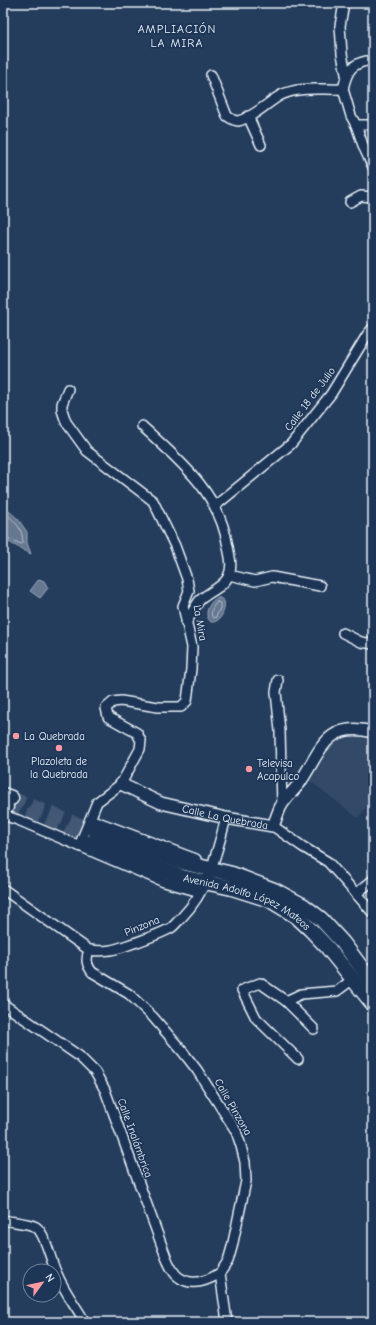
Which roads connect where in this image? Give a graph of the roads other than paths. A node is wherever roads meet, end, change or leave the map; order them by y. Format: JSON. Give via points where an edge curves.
{"nodes":[{"id":1,"x":344,"y":3,"type":"edge"},
{"id":2,"x":373,"y":60,"type":"edge"},
{"id":3,"x":346,"y":74,"type":"junction"},
{"id":4,"x":211,"y":75,"type":"dead end"},
{"id":5,"x":343,"y":90,"type":"junction"},
{"id":6,"x":248,"y":116,"type":"junction"},
{"id":7,"x":356,"y":125,"type":"junction"},
{"id":8,"x":373,"y":125,"type":"edge"},
{"id":9,"x":261,"y":145,"type":"dead end"},
{"id":10,"x":373,"y":167,"type":"edge"},
{"id":11,"x":373,"y":197,"type":"edge"},
{"id":12,"x":350,"y":202,"type":"dead end"},
{"id":13,"x":373,"y":328,"type":"edge"},
{"id":14,"x":68,"y":389,"type":"dead end"},
{"id":15,"x":142,"y":426,"type":"dead end"},
{"id":16,"x":215,"y":506,"type":"junction"},
{"id":17,"x":229,"y":574,"type":"junction"},
{"id":18,"x":320,"y":586,"type":"dead end"},
{"id":19,"x":186,"y":623,"type":"junction"},
{"id":20,"x":343,"y":633,"type":"dead end"},
{"id":21,"x":373,"y":644,"type":"edge"},
{"id":22,"x":278,"y":680,"type":"dead end"},
{"id":23,"x":373,"y":732,"type":"edge"},
{"id":24,"x":121,"y":784,"type":"junction"},
{"id":25,"x":5,"y":804,"type":"edge"},
{"id":26,"x":282,"y":804,"type":"junction"},
{"id":27,"x":226,"y":818,"type":"junction"},
{"id":28,"x":273,"y":826,"type":"junction"},
{"id":29,"x":89,"y":834,"type":"junction"},
{"id":30,"x":208,"y":877,"type":"junction"},
{"id":31,"x":373,"y":880,"type":"edge"},
{"id":32,"x":3,"y":889,"type":"edge"},
{"id":33,"x":356,"y":894,"type":"junction"},
{"id":34,"x":373,"y":913,"type":"edge"},
{"id":35,"x":89,"y":950,"type":"junction"},
{"id":36,"x":353,"y":979,"type":"junction"},
{"id":37,"x":373,"y":983,"type":"edge"},
{"id":38,"x":286,"y":1001,"type":"junction"},
{"id":39,"x":3,"y":1004,"type":"edge"},
{"id":40,"x":373,"y":1004,"type":"edge"},
{"id":41,"x":314,"y":1029,"type":"dead end"},
{"id":42,"x":298,"y":1058,"type":"dead end"},
{"id":43,"x":3,"y":1220,"type":"edge"},
{"id":44,"x":220,"y":1273,"type":"junction"},
{"id":45,"x":85,"y":1322,"type":"edge"},
{"id":46,"x":227,"y":1322,"type":"edge"}],
"edges":[{"from":1,"to":3,"type":"street","via":[[340,26]]},
{"from":2,"to":3,"type":"street","via":[[362,61]]},
{"from":3,"to":5,"type":"street"},
{"from":4,"to":6,"type":"street","via":[[227,116],[237,121]]},
{"from":5,"to":6,"type":"street","via":[[296,90],[281,95]]},
{"from":5,"to":7,"type":"street"},
{"from":6,"to":9,"type":"street"},
{"from":7,"to":8,"type":"street"},
{"from":7,"to":10,"type":"street"},
{"from":11,"to":12,"type":"street","via":[[361,196]]},
{"from":13,"to":16,"type":"street","name":"Calle 18 de Julio","via":[[331,394],[291,444]]},
{"from":14,"to":19,"type":"street","name":"La Mira","via":[[62,410],[66,422],[86,451],[153,501],[186,579],[189,591],[183,606]]},
{"from":15,"to":16,"type":"street","via":[[188,469]]},
{"from":16,"to":17,"type":"street","via":[[227,536],[231,564]]},
{"from":17,"to":18,"type":"street","via":[[255,581],[272,577]]},
{"from":17,"to":19,"type":"street","via":[[225,582],[199,601]]},
{"from":19,"to":24,"type":"street","name":"La Mira","via":[[192,647],[187,701],[181,707],[113,702],[106,708],[108,717],[137,733],[141,741],[140,749]]},
{"from":20,"to":21,"type":"street","via":[[361,642]]},
{"from":22,"to":26,"type":"street","via":[[276,692]]},
{"from":23,"to":26,"type":"street","via":[[359,729],[341,732],[325,740],[298,784]]},
{"from":24,"to":27,"type":"street","name":"Calle La Quebrada","via":[[161,803]]},
{"from":24,"to":29,"type":"street","via":[[97,802]]},
{"from":25,"to":29,"type":"street","via":[[18,820]]},
{"from":26,"to":28,"type":"street"},
{"from":27,"to":28,"type":"street","name":"Calle La Quebrada"},
{"from":27,"to":30,"type":"street"},
{"from":28,"to":33,"type":"street","name":"Calle La Quebrada","via":[[328,862]]},
{"from":29,"to":30,"type":"main road","name":"Avenida Adolfo López Mateos","via":[[181,862]]},
{"from":29,"to":30,"type":"street","via":[[164,882]]},
{"from":30,"to":35,"type":"street","name":"Pinzona","via":[[190,909],[172,927],[117,949],[101,952]]},
{"from":30,"to":36,"type":"main road","name":"Avenida Adolfo López Mateos","via":[[270,900],[296,916],[327,947]]},
{"from":30,"to":37,"type":"main road","name":"Avenida Adolfo López Mateos","via":[[232,874],[274,890],[304,906],[321,919],[343,943]]},
{"from":31,"to":33,"type":"street"},
{"from":32,"to":35,"type":"street"},
{"from":33,"to":34,"type":"street","name":"Calle La Quebrada"},
{"from":35,"to":44,"type":"street","name":"Calle Pinzona","via":[[86,958],[92,972],[129,994],[153,1017],[184,1052],[236,1131],[245,1162],[246,1181],[228,1261]]},
{"from":36,"to":38,"type":"street","via":[[337,991],[301,994]]},
{"from":36,"to":40,"type":"main road","name":"Avenida Adolfo López Mateos"},
{"from":38,"to":41,"type":"street"},
{"from":38,"to":42,"type":"street","via":[[260,983],[242,990],[256,1018]]},
{"from":39,"to":44,"type":"street","name":"Calle Inalámbrica","via":[[79,1056],[95,1072],[105,1090],[173,1271],[180,1279],[191,1282],[211,1279]]},
{"from":43,"to":45,"type":"street","via":[[32,1226],[41,1232],[57,1275]]},
{"from":44,"to":46,"type":"street"}]}
